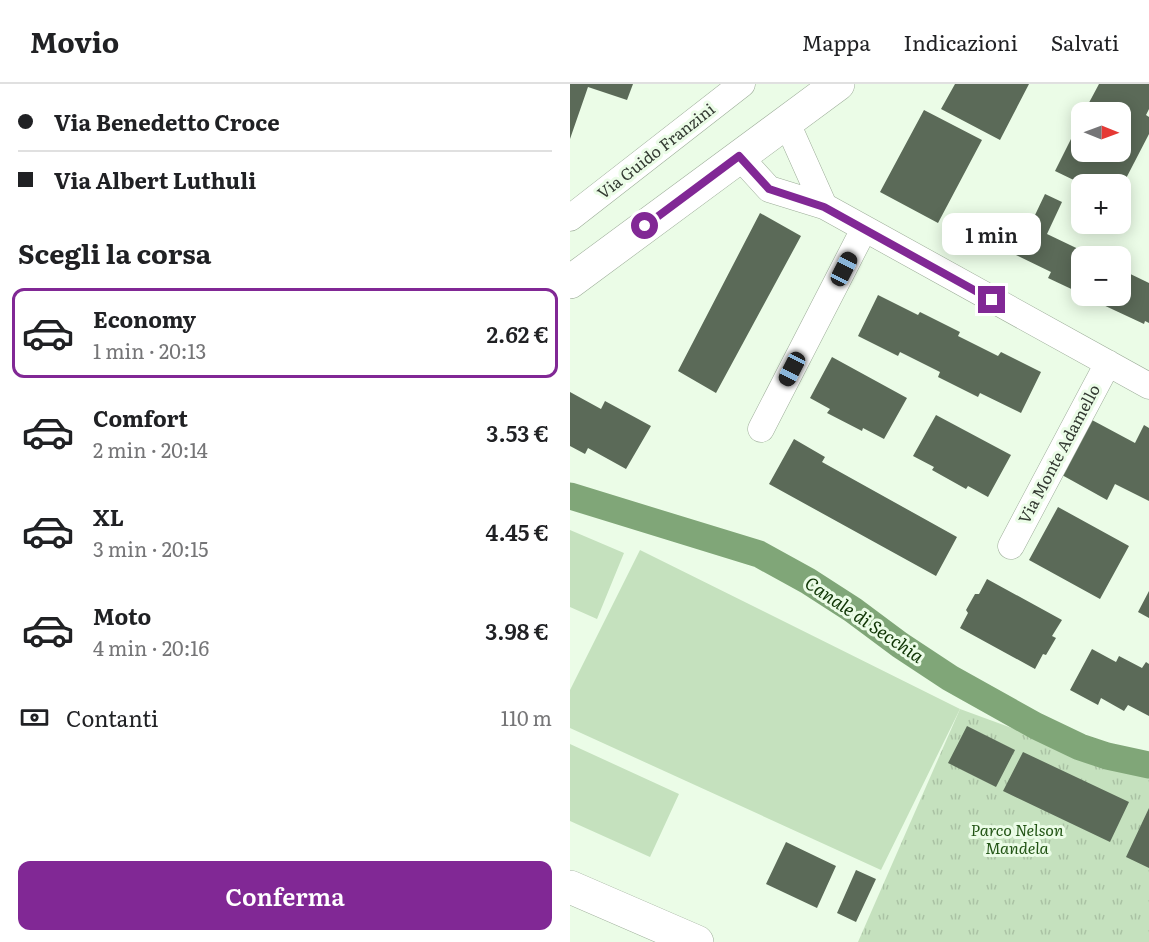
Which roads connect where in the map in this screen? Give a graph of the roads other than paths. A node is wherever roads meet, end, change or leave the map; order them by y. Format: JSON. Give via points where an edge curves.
{"nodes":[{"id":1,"x":742,"y":84,"type":"edge"},
{"id":2,"x":838,"y":84,"type":"edge"},
{"id":3,"x":787,"y":123,"type":"junction"},
{"id":4,"x":739,"y":156,"type":"junction"},
{"id":5,"x":577,"y":206,"type":"edge"},
{"id":6,"x":824,"y":207,"type":"junction"},
{"id":7,"x":864,"y":229,"type":"junction"},
{"id":8,"x":570,"y":282,"type":"edge"},
{"id":9,"x":1108,"y":363,"type":"junction"},
{"id":10,"x":1149,"y":386,"type":"edge"},
{"id":11,"x":761,"y":429,"type":"dead end"},
{"id":12,"x":1011,"y":546,"type":"dead end"},
{"id":13,"x":570,"y":887,"type":"edge"},
{"id":14,"x":697,"y":942,"type":"edge"}],
"edges":[{"from":1,"to":5,"type":"street","name":"Via Guido Franzini"},
{"from":2,"to":3,"type":"street"},
{"from":3,"to":4,"type":"street"},
{"from":3,"to":6,"type":"street"},
{"from":4,"to":6,"type":"street","via":[[769,189]]},
{"from":4,"to":8,"type":"street"},
{"from":6,"to":7,"type":"street"},
{"from":7,"to":9,"type":"street"},
{"from":7,"to":11,"type":"street"},
{"from":9,"to":10,"type":"street"},
{"from":9,"to":12,"type":"street","name":"Via Monte Adamello"},
{"from":13,"to":14,"type":"street"}]}
